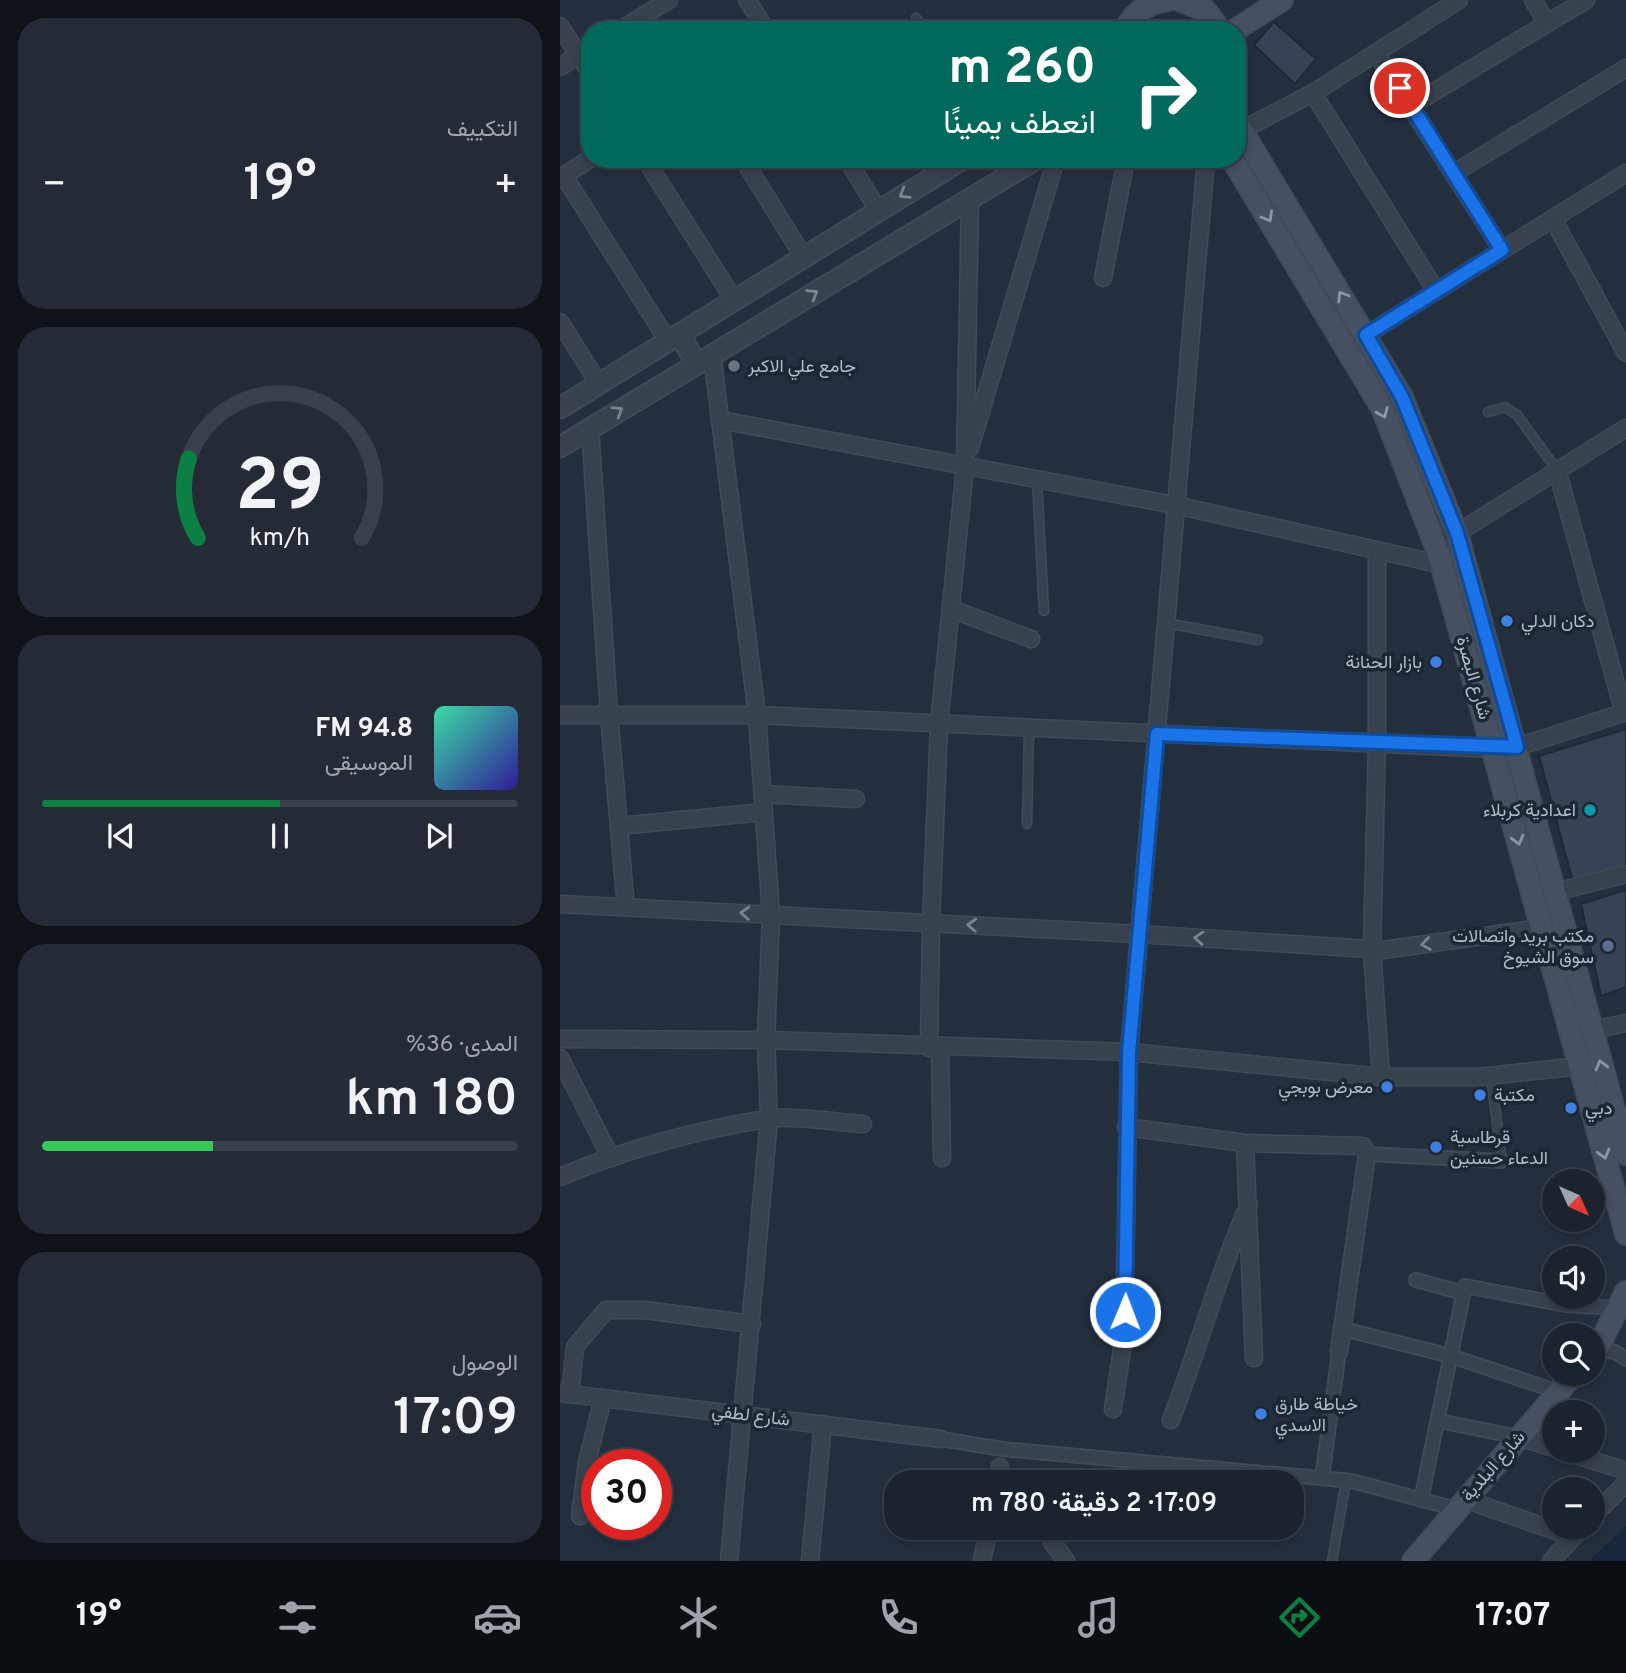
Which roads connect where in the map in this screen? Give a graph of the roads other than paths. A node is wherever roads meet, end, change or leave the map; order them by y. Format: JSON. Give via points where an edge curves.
{"nodes":[{"id":1,"x":669,"y":0,"type":"edge"},
{"id":2,"x":747,"y":0,"type":"edge"},
{"id":3,"x":1166,"y":0,"type":"edge"},
{"id":4,"x":1282,"y":0,"type":"edge"},
{"id":5,"x":1459,"y":0,"type":"edge"},
{"id":6,"x":1533,"y":0,"type":"edge"},
{"id":7,"x":1586,"y":0,"type":"edge"},
{"id":8,"x":1212,"y":5,"type":"edge"},
{"id":9,"x":1134,"y":6,"type":"edge"},
{"id":10,"x":916,"y":18,"type":"dead end"},
{"id":11,"x":635,"y":21,"type":"edge"},
{"id":12,"x":760,"y":21,"type":"edge"},
{"id":13,"x":918,"y":21,"type":"edge"},
{"id":14,"x":1246,"y":23,"type":"edge"},
{"id":15,"x":1548,"y":23,"type":"junction"},
{"id":16,"x":560,"y":26,"type":"edge"},
{"id":17,"x":581,"y":49,"type":"edge"},
{"id":18,"x":1377,"y":52,"type":"junction"},
{"id":19,"x":581,"y":54,"type":"edge"},
{"id":20,"x":560,"y":67,"type":"edge"},
{"id":21,"x":1626,"y":68,"type":"edge"},
{"id":22,"x":1313,"y":93,"type":"junction"},
{"id":23,"x":1412,"y":105,"type":"junction"},
{"id":24,"x":1246,"y":124,"type":"edge"},
{"id":25,"x":1246,"y":138,"type":"edge"},
{"id":26,"x":581,"y":165,"type":"edge"},
{"id":27,"x":651,"y":168,"type":"edge"},
{"id":28,"x":749,"y":168,"type":"edge"},
{"id":29,"x":852,"y":168,"type":"edge"},
{"id":30,"x":948,"y":168,"type":"edge"},
{"id":31,"x":1022,"y":168,"type":"edge"},
{"id":32,"x":1053,"y":168,"type":"edge"},
{"id":33,"x":1124,"y":168,"type":"edge"},
{"id":34,"x":1205,"y":168,"type":"edge"},
{"id":35,"x":1237,"y":168,"type":"edge"},
{"id":36,"x":1454,"y":173,"type":"junction"},
{"id":37,"x":1626,"y":173,"type":"edge"},
{"id":38,"x":562,"y":177,"type":"edge"},
{"id":39,"x":970,"y":200,"type":"junction"},
{"id":40,"x":878,"y":210,"type":"junction"},
{"id":41,"x":1553,"y":219,"type":"junction"},
{"id":42,"x":1502,"y":250,"type":"junction"},
{"id":43,"x":803,"y":256,"type":"junction"},
{"id":44,"x":1103,"y":278,"type":"dead end"},
{"id":45,"x":1436,"y":291,"type":"junction"},
{"id":46,"x":734,"y":300,"type":"junction"},
{"id":47,"x":560,"y":322,"type":"edge"},
{"id":48,"x":1366,"y":335,"type":"junction"},
{"id":49,"x":673,"y":337,"type":"junction"},
{"id":50,"x":1626,"y":353,"type":"edge"},
{"id":51,"x":705,"y":359,"type":"junction"},
{"id":52,"x":599,"y":383,"type":"junction"},
{"id":53,"x":560,"y":408,"type":"edge"},
{"id":54,"x":1488,"y":412,"type":"dead end"},
{"id":55,"x":720,"y":420,"type":"junction"},
{"id":56,"x":590,"y":428,"type":"junction"},
{"id":57,"x":1626,"y":428,"type":"edge"},
{"id":58,"x":560,"y":447,"type":"edge"},
{"id":59,"x":965,"y":467,"type":"junction"},
{"id":60,"x":1557,"y":470,"type":"junction"},
{"id":61,"x":1037,"y":481,"type":"junction"},
{"id":62,"x":1175,"y":505,"type":"junction"},
{"id":63,"x":1457,"y":533,"type":"junction"},
{"id":64,"x":1435,"y":543,"type":"junction"},
{"id":65,"x":1377,"y":550,"type":"junction"},
{"id":66,"x":1443,"y":565,"type":"junction"},
{"id":67,"x":951,"y":610,"type":"junction"},
{"id":68,"x":1044,"y":611,"type":"dead end"},
{"id":69,"x":1166,"y":623,"type":"junction"},
{"id":70,"x":1031,"y":639,"type":"dead end"},
{"id":71,"x":1258,"y":640,"type":"dead end"},
{"id":72,"x":1625,"y":712,"type":"edge"},
{"id":73,"x":609,"y":714,"type":"junction"},
{"id":74,"x":560,"y":715,"type":"edge"},
{"id":75,"x":757,"y":715,"type":"junction"},
{"id":76,"x":939,"y":724,"type":"junction"},
{"id":77,"x":1029,"y":728,"type":"junction"},
{"id":78,"x":1157,"y":734,"type":"junction"},
{"id":79,"x":1377,"y":743,"type":"junction"},
{"id":80,"x":1517,"y":747,"type":"junction"},
{"id":81,"x":1494,"y":749,"type":"junction"},
{"id":82,"x":763,"y":794,"type":"junction"},
{"id":83,"x":856,"y":799,"type":"dead end"},
{"id":84,"x":764,"y":811,"type":"junction"},
{"id":85,"x":1027,"y":824,"type":"dead end"},
{"id":86,"x":619,"y":826,"type":"junction"},
{"id":87,"x":1626,"y":874,"type":"edge"},
{"id":88,"x":1555,"y":892,"type":"junction"},
{"id":89,"x":560,"y":904,"type":"edge"},
{"id":90,"x":626,"y":907,"type":"junction"},
{"id":91,"x":771,"y":915,"type":"junction"},
{"id":92,"x":930,"y":923,"type":"junction"},
{"id":93,"x":1542,"y":928,"type":"junction"},
{"id":94,"x":1139,"y":934,"type":"junction"},
{"id":95,"x":1372,"y":950,"type":"junction"},
{"id":96,"x":1626,"y":1023,"type":"edge"},
{"id":97,"x":1592,"y":1030,"type":"junction"},
{"id":98,"x":560,"y":1039,"type":"edge"},
{"id":99,"x":766,"y":1040,"type":"junction"},
{"id":100,"x":934,"y":1048,"type":"junction"},
{"id":101,"x":1129,"y":1052,"type":"junction"},
{"id":102,"x":560,"y":1058,"type":"edge"},
{"id":103,"x":1580,"y":1066,"type":"junction"},
{"id":104,"x":1491,"y":1076,"type":"junction"},
{"id":105,"x":1381,"y":1077,"type":"junction"},
{"id":106,"x":769,"y":1118,"type":"junction"},
{"id":107,"x":863,"y":1124,"type":"dead end"},
{"id":108,"x":1126,"y":1126,"type":"junction"},
{"id":109,"x":1245,"y":1143,"type":"junction"},
{"id":110,"x":1367,"y":1154,"type":"junction"},
{"id":111,"x":1626,"y":1154,"type":"edge"},
{"id":112,"x":611,"y":1158,"type":"junction"},
{"id":113,"x":942,"y":1158,"type":"dead end"},
{"id":114,"x":1502,"y":1161,"type":"joint"},
{"id":115,"x":560,"y":1177,"type":"edge"},
{"id":116,"x":1249,"y":1204,"type":"junction"},
{"id":117,"x":1626,"y":1234,"type":"edge"},
{"id":118,"x":1416,"y":1280,"type":"dead end"},
{"id":119,"x":1464,"y":1293,"type":"junction"},
{"id":120,"x":1624,"y":1305,"type":"edge"},
{"id":121,"x":752,"y":1324,"type":"junction"},
{"id":122,"x":1343,"y":1329,"type":"junction"},
{"id":123,"x":1605,"y":1335,"type":"edge"},
{"id":124,"x":1339,"y":1352,"type":"joint"},
{"id":125,"x":1605,"y":1352,"type":"edge"},
{"id":126,"x":1451,"y":1356,"type":"junction"},
{"id":127,"x":1254,"y":1358,"type":"dead end"},
{"id":128,"x":1626,"y":1359,"type":"edge"},
{"id":129,"x":1564,"y":1386,"type":"edge"},
{"id":130,"x":1559,"y":1392,"type":"junction"},
{"id":131,"x":565,"y":1394,"type":"edge"},
{"id":132,"x":603,"y":1398,"type":"junction"},
{"id":133,"x":1113,"y":1409,"type":"dead end"},
{"id":134,"x":744,"y":1415,"type":"junction"},
{"id":135,"x":1171,"y":1420,"type":"dead end"},
{"id":136,"x":1439,"y":1421,"type":"junction"},
{"id":137,"x":823,"y":1424,"type":"junction"},
{"id":138,"x":1518,"y":1437,"type":"junction"},
{"id":139,"x":941,"y":1439,"type":"joint"},
{"id":140,"x":1542,"y":1444,"type":"edge"},
{"id":141,"x":1601,"y":1463,"type":"edge"},
{"id":142,"x":1626,"y":1471,"type":"edge"},
{"id":143,"x":1322,"y":1478,"type":"junction"},
{"id":144,"x":1346,"y":1481,"type":"junction"},
{"id":145,"x":1626,"y":1483,"type":"edge"},
{"id":146,"x":1421,"y":1500,"type":"junction"},
{"id":147,"x":1460,"y":1504,"type":"junction"},
{"id":148,"x":1605,"y":1504,"type":"edge"},
{"id":149,"x":580,"y":1516,"type":"dead end"},
{"id":150,"x":1542,"y":1524,"type":"edge"},
{"id":151,"x":986,"y":1540,"type":"edge"},
{"id":152,"x":1052,"y":1540,"type":"edge"},
{"id":153,"x":1571,"y":1540,"type":"edge"},
{"id":154,"x":1063,"y":1560,"type":"edge"},
{"id":155,"x":729,"y":1561,"type":"edge"},
{"id":156,"x":810,"y":1561,"type":"edge"},
{"id":157,"x":982,"y":1561,"type":"edge"},
{"id":158,"x":1332,"y":1561,"type":"edge"},
{"id":159,"x":1413,"y":1561,"type":"edge"},
{"id":160,"x":1550,"y":1561,"type":"edge"}],
"edges":[{"from":1,"to":11,"type":"street"},
{"from":2,"to":12,"type":"street"},
{"from":3,"to":8,"type":"main road"},
{"from":3,"to":9,"type":"main road"},
{"from":4,"to":14,"type":"main road"},
{"from":5,"to":18,"type":"street"},
{"from":6,"to":15,"type":"street"},
{"from":7,"to":15,"type":"street"},
{"from":10,"to":13,"type":"lane"},
{"from":15,"to":23,"type":"street"},
{"from":16,"to":17,"type":"street"},
{"from":18,"to":22,"type":"street"},
{"from":18,"to":23,"type":"street"},
{"from":19,"to":20,"type":"street"},
{"from":21,"to":36,"type":"street"},
{"from":22,"to":24,"type":"street"},
{"from":22,"to":45,"type":"street"},
{"from":23,"to":36,"type":"street"},
{"from":48,"to":25,"type":"main road","name":"شارع البصرة","one_way":true},
{"from":26,"to":38,"type":"street"},
{"from":27,"to":46,"type":"street"},
{"from":28,"to":43,"type":"street"},
{"from":29,"to":40,"type":"street"},
{"from":30,"to":40,"type":"street","one_way":true},
{"from":31,"to":39,"type":"street"},
{"from":32,"to":59,"type":"street"},
{"from":33,"to":44,"type":"street"},
{"from":34,"to":62,"type":"street"},
{"from":35,"to":64,"type":"main road","name":"شارع البصرة","one_way":true,"via":[[1382,408]]},
{"from":36,"to":42,"type":"street"},
{"from":37,"to":41,"type":"street"},
{"from":38,"to":49,"type":"street"},
{"from":51,"to":39,"type":"street","one_way":true},
{"from":39,"to":59,"type":"street"},
{"from":40,"to":43,"type":"street"},
{"from":41,"to":42,"type":"street"},
{"from":41,"to":50,"type":"street"},
{"from":42,"to":45,"type":"street"},
{"from":43,"to":46,"type":"street"},
{"from":45,"to":48,"type":"street"},
{"from":46,"to":49,"type":"street"},
{"from":47,"to":52,"type":"street"},
{"from":48,"to":63,"type":"main road","name":"شارع البصرة","via":[[1402,397]]},
{"from":49,"to":51,"type":"street"},
{"from":49,"to":52,"type":"street"},
{"from":51,"to":55,"type":"street"},
{"from":56,"to":51,"type":"street","one_way":true},
{"from":52,"to":53,"type":"street"},
{"from":54,"to":60,"type":"lane","via":[[1505,407],[1517,415]]},
{"from":55,"to":59,"type":"street"},
{"from":55,"to":75,"type":"street"},
{"from":56,"to":58,"type":"street"},
{"from":56,"to":73,"type":"street"},
{"from":57,"to":60,"type":"street"},
{"from":59,"to":61,"type":"street"},
{"from":59,"to":67,"type":"street"},
{"from":60,"to":63,"type":"street"},
{"from":60,"to":72,"type":"street"},
{"from":61,"to":62,"type":"street"},
{"from":61,"to":68,"type":"lane"},
{"from":62,"to":65,"type":"street"},
{"from":62,"to":69,"type":"street"},
{"from":63,"to":64,"type":"street"},
{"from":63,"to":80,"type":"main road","name":"شارع البصرة"},
{"from":64,"to":66,"type":"main road","name":"شارع البصرة"},
{"from":65,"to":66,"type":"street"},
{"from":65,"to":79,"type":"street"},
{"from":66,"to":81,"type":"main road","name":"شارع البصرة"},
{"from":67,"to":70,"type":"street"},
{"from":67,"to":76,"type":"street"},
{"from":69,"to":71,"type":"lane"},
{"from":69,"to":78,"type":"street"},
{"from":72,"to":80,"type":"street"},
{"from":73,"to":74,"type":"street"},
{"from":73,"to":75,"type":"street"},
{"from":73,"to":86,"type":"street"},
{"from":75,"to":76,"type":"street"},
{"from":75,"to":82,"type":"street"},
{"from":76,"to":77,"type":"street"},
{"from":76,"to":92,"type":"street"},
{"from":77,"to":78,"type":"street"},
{"from":77,"to":85,"type":"lane"},
{"from":78,"to":79,"type":"street"},
{"from":78,"to":94,"type":"street"},
{"from":79,"to":81,"type":"street"},
{"from":79,"to":95,"type":"street"},
{"from":80,"to":81,"type":"street"},
{"from":80,"to":88,"type":"main road","name":"شارع البصرة"},
{"from":81,"to":93,"type":"main road","name":"شارع البصرة","one_way":true},
{"from":82,"to":83,"type":"street"},
{"from":82,"to":84,"type":"street"},
{"from":84,"to":86,"type":"street"},
{"from":84,"to":91,"type":"street"},
{"from":86,"to":90,"type":"street"},
{"from":87,"to":88,"type":"street"},
{"from":88,"to":97,"type":"main road","name":"شارع البصرة"},
{"from":89,"to":90,"type":"street"},
{"from":91,"to":90,"type":"street","one_way":true},
{"from":91,"to":92,"type":"street"},
{"from":91,"to":99,"type":"street"},
{"from":94,"to":92,"type":"street","one_way":true},
{"from":92,"to":100,"type":"street"},
{"from":93,"to":95,"type":"street","one_way":true},
{"from":93,"to":103,"type":"main road","name":"شارع البصرة"},
{"from":95,"to":94,"type":"street","one_way":true},
{"from":94,"to":101,"type":"street"},
{"from":95,"to":105,"type":"street"},
{"from":96,"to":97,"type":"street"},
{"from":111,"to":97,"type":"main road","name":"شارع البصرة","one_way":true},
{"from":98,"to":99,"type":"street"},
{"from":99,"to":100,"type":"street"},
{"from":99,"to":106,"type":"street"},
{"from":100,"to":101,"type":"street"},
{"from":100,"to":113,"type":"street"},
{"from":101,"to":105,"type":"street"},
{"from":101,"to":108,"type":"street"},
{"from":102,"to":112,"type":"street"},
{"from":103,"to":104,"type":"street"},
{"from":103,"to":117,"type":"main road","name":"شارع البصرة","one_way":true},
{"from":104,"to":105,"type":"street"},
{"from":104,"to":114,"type":"lane"},
{"from":106,"to":107,"type":"street"},
{"from":106,"to":112,"type":"street"},
{"from":106,"to":121,"type":"street"},
{"from":108,"to":109,"type":"street"},
{"from":108,"to":133,"type":"street","via":[[1124,1336]]},
{"from":109,"to":110,"type":"street","via":[[1363,1146]]},
{"from":109,"to":116,"type":"street"},
{"from":110,"to":114,"type":"street"},
{"from":110,"to":122,"type":"street"},
{"from":112,"to":115,"type":"street"},
{"from":116,"to":127,"type":"street"},
{"from":116,"to":135,"type":"street","via":[[1223,1263],[1200,1346]]},
{"from":118,"to":119,"type":"street"},
{"from":119,"to":120,"type":"street","via":[[1465,1286],[1565,1305]]},
{"from":119,"to":126,"type":"street"},
{"from":120,"to":123,"type":"main road"},
{"from":121,"to":131,"type":"street","via":[[645,1310],[607,1310],[575,1347]]},
{"from":121,"to":134,"type":"street"},
{"from":122,"to":124,"type":"street"},
{"from":122,"to":126,"type":"street"},
{"from":124,"to":143,"type":"street"},
{"from":125,"to":128,"type":"street"},
{"from":126,"to":130,"type":"street"},
{"from":126,"to":136,"type":"street"},
{"from":129,"to":130,"type":"main road","name":"شارع البلدية"},
{"from":130,"to":138,"type":"main road","name":"شارع البلدية"},
{"from":131,"to":132,"type":"street","name":"شارع لطفي"},
{"from":132,"to":134,"type":"street","name":"شارع لطفي"},
{"from":132,"to":149,"type":"street"},
{"from":134,"to":137,"type":"street","name":"شارع لطفي"},
{"from":134,"to":155,"type":"street"},
{"from":136,"to":138,"type":"street"},
{"from":136,"to":146,"type":"street"},
{"from":137,"to":139,"type":"street","name":"شارع لطفي"},
{"from":137,"to":156,"type":"street"},
{"from":138,"to":140,"type":"street"},
{"from":138,"to":147,"type":"main road","name":"شارع البلدية"},
{"from":139,"to":143,"type":"street","via":[[1002,1449]]},
{"from":141,"to":142,"type":"street"},
{"from":143,"to":144,"type":"street"},
{"from":144,"to":146,"type":"street"},
{"from":144,"to":158,"type":"lane"},
{"from":145,"to":148,"type":"street"},
{"from":146,"to":147,"type":"street"},
{"from":147,"to":150,"type":"street"},
{"from":147,"to":159,"type":"main road","name":"شارع البلدية"},
{"from":151,"to":157,"type":"street"},
{"from":152,"to":154,"type":"street"},
{"from":153,"to":160,"type":"street"}]}
